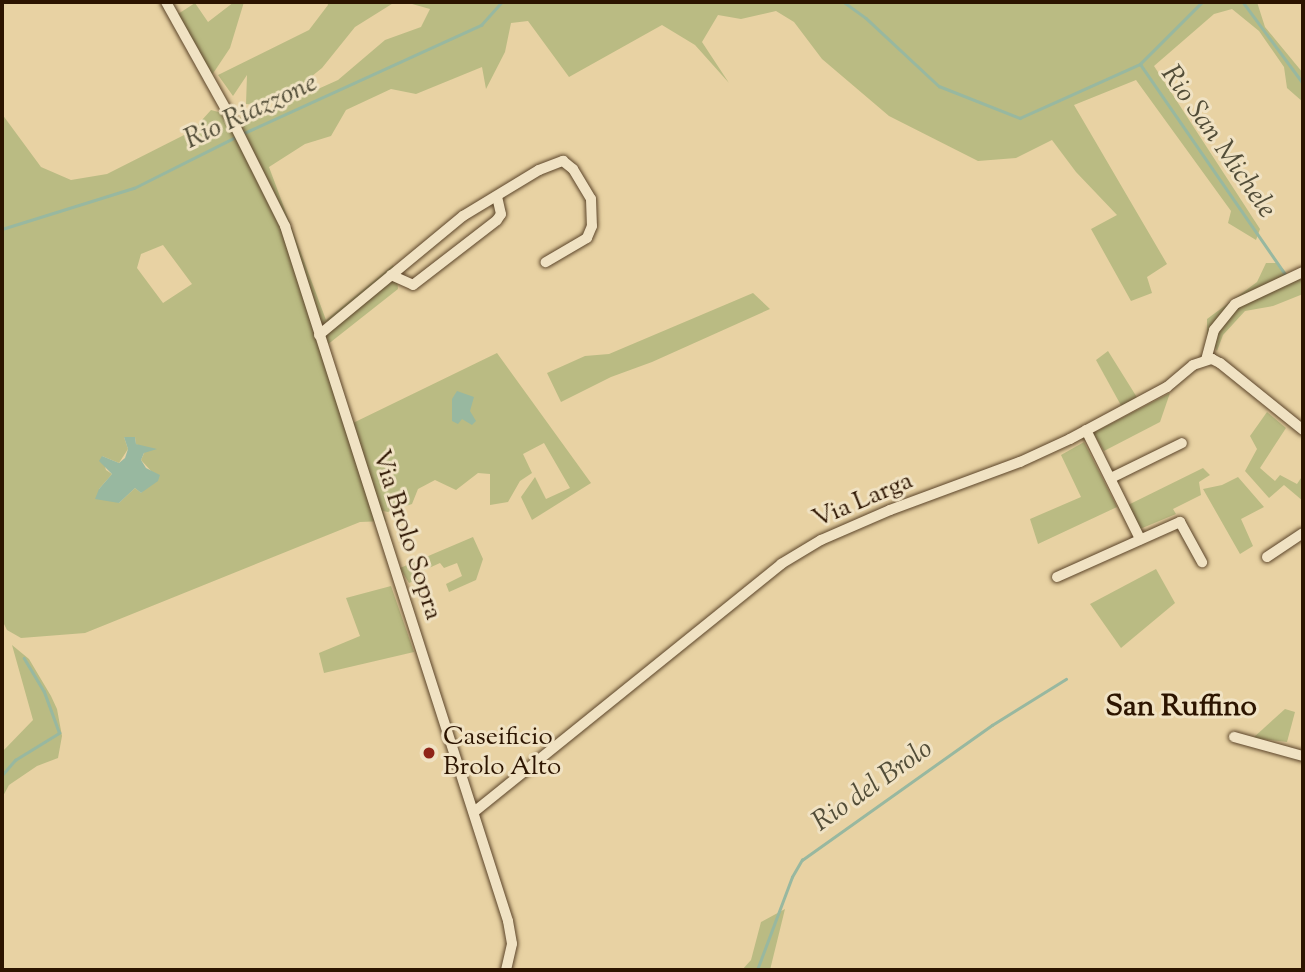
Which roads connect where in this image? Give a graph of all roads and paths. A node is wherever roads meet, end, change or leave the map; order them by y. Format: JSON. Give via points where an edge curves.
{"nodes":[{"id":1,"x":166,"y":2,"type":"edge"},
{"id":2,"x":497,"y":197,"type":"junction"},
{"id":3,"x":546,"y":262,"type":"dead end"},
{"id":4,"x":1303,"y":272,"type":"edge"},
{"id":5,"x":391,"y":275,"type":"junction"},
{"id":6,"x":319,"y":335,"type":"junction"},
{"id":7,"x":1206,"y":360,"type":"junction"},
{"id":8,"x":1086,"y":430,"type":"junction"},
{"id":9,"x":1303,"y":430,"type":"edge"},
{"id":10,"x":1182,"y":443,"type":"dead end"},
{"id":11,"x":1111,"y":478,"type":"junction"},
{"id":12,"x":1303,"y":533,"type":"edge"},
{"id":13,"x":1140,"y":539,"type":"junction"},
{"id":14,"x":1267,"y":557,"type":"dead end"},
{"id":15,"x":1202,"y":562,"type":"dead end"},
{"id":16,"x":1057,"y":577,"type":"dead end"},
{"id":17,"x":1234,"y":737,"type":"dead end"},
{"id":18,"x":1303,"y":757,"type":"edge"},
{"id":19,"x":474,"y":812,"type":"junction"},
{"id":20,"x":506,"y":970,"type":"edge"}],
"edges":[{"from":1,"to":6,"type":"street","name":"Via Brolo Sopra","via":[[282,219]]},
{"from":2,"to":3,"type":"street","via":[[539,170],[564,161],[573,169],[591,199],[592,226],[587,238]]},
{"from":2,"to":5,"type":"street","via":[[463,216]]},
{"from":2,"to":5,"type":"street","via":[[501,214],[497,220],[413,285]]},
{"from":4,"to":7,"type":"street","via":[[1235,304],[1214,330]]},
{"from":5,"to":6,"type":"street"},
{"from":6,"to":19,"type":"street","name":"Via Brolo Sopra"},
{"from":7,"to":8,"type":"street","name":"Via Larga","via":[[1167,387]]},
{"from":7,"to":9,"type":"street","via":[[1220,363]]},
{"from":8,"to":11,"type":"street"},
{"from":8,"to":19,"type":"street","name":"Via Larga","via":[[1020,462],[821,540],[781,564]]},
{"from":10,"to":11,"type":"street"},
{"from":11,"to":13,"type":"street"},
{"from":12,"to":14,"type":"street"},
{"from":13,"to":15,"type":"street","via":[[1180,522]]},
{"from":13,"to":16,"type":"street"},
{"from":17,"to":18,"type":"street"},
{"from":19,"to":20,"type":"street","name":"Via Brolo Sopra","via":[[511,932]]}]}
